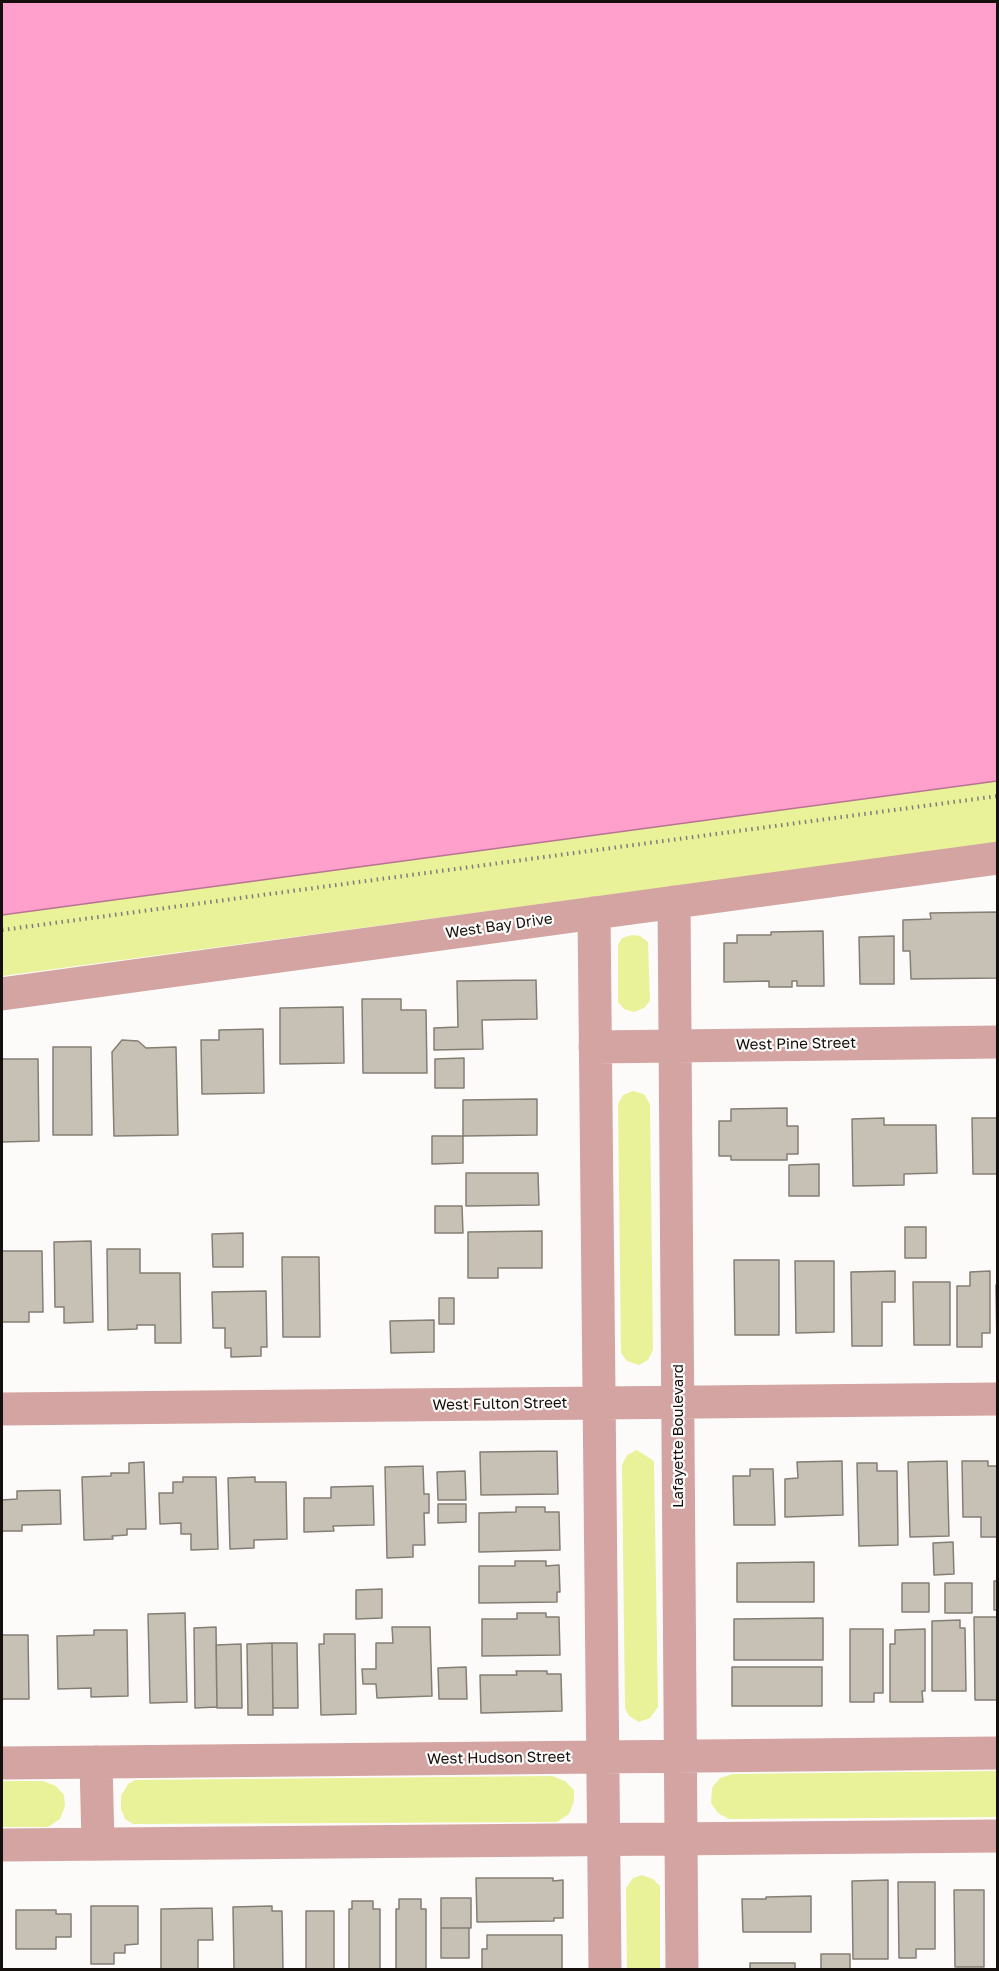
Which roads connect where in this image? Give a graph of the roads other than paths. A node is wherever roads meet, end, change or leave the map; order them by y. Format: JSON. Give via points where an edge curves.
{"nodes":[{"id":1,"x":998,"y":858,"type":"edge"},
{"id":2,"x":674,"y":903,"type":"junction"},
{"id":3,"x":594,"y":913,"type":"junction"},
{"id":4,"x":2,"y":994,"type":"edge"},
{"id":5,"x":998,"y":1042,"type":"edge"},
{"id":6,"x":675,"y":1046,"type":"junction"},
{"id":7,"x":595,"y":1047,"type":"junction"},
{"id":8,"x":998,"y":1399,"type":"edge"},
{"id":9,"x":678,"y":1402,"type":"junction"},
{"id":10,"x":599,"y":1403,"type":"junction"},
{"id":11,"x":2,"y":1409,"type":"edge"},
{"id":12,"x":998,"y":1753,"type":"edge"},
{"id":13,"x":681,"y":1756,"type":"junction"},
{"id":14,"x":603,"y":1757,"type":"junction"},
{"id":15,"x":96,"y":1762,"type":"junction"},
{"id":16,"x":2,"y":1763,"type":"edge"},
{"id":17,"x":998,"y":1836,"type":"edge"},
{"id":18,"x":681,"y":1839,"type":"junction"},
{"id":19,"x":604,"y":1840,"type":"junction"},
{"id":20,"x":98,"y":1844,"type":"junction"},
{"id":21,"x":2,"y":1845,"type":"edge"},
{"id":22,"x":605,"y":1970,"type":"edge"},
{"id":23,"x":682,"y":1970,"type":"edge"}],
"edges":[{"from":1,"to":2,"type":"street","name":"West Bay Drive"},
{"from":2,"to":3,"type":"street","name":"West Bay Drive"},
{"from":2,"to":6,"type":"street","name":"Lafayette Boulevard"},
{"from":3,"to":4,"type":"street","name":"West Bay Drive"},
{"from":3,"to":7,"type":"street"},
{"from":5,"to":6,"type":"street","name":"West Pine Street"},
{"from":6,"to":7,"type":"street","name":"West Pine Street"},
{"from":6,"to":9,"type":"street","name":"Lafayette Boulevard"},
{"from":7,"to":10,"type":"street"},
{"from":8,"to":9,"type":"street","name":"West Fulton Street"},
{"from":9,"to":10,"type":"street","name":"West Fulton Street"},
{"from":9,"to":13,"type":"street","name":"Lafayette Boulevard"},
{"from":10,"to":11,"type":"street","name":"West Fulton Street"},
{"from":10,"to":14,"type":"street"},
{"from":12,"to":13,"type":"street","name":"West Hudson Street"},
{"from":13,"to":14,"type":"street","name":"West Hudson Street"},
{"from":13,"to":18,"type":"street","name":"Lafayette Boulevard"},
{"from":14,"to":15,"type":"street","name":"West Hudson Street"},
{"from":14,"to":19,"type":"street"},
{"from":15,"to":16,"type":"street","name":"West Hudson Street"},
{"from":15,"to":20,"type":"street"},
{"from":17,"to":18,"type":"street"},
{"from":18,"to":19,"type":"street"},
{"from":18,"to":23,"type":"street","name":"Lafayette Boulevard"},
{"from":19,"to":20,"type":"street"},
{"from":19,"to":22,"type":"street"},
{"from":20,"to":21,"type":"street"}]}
